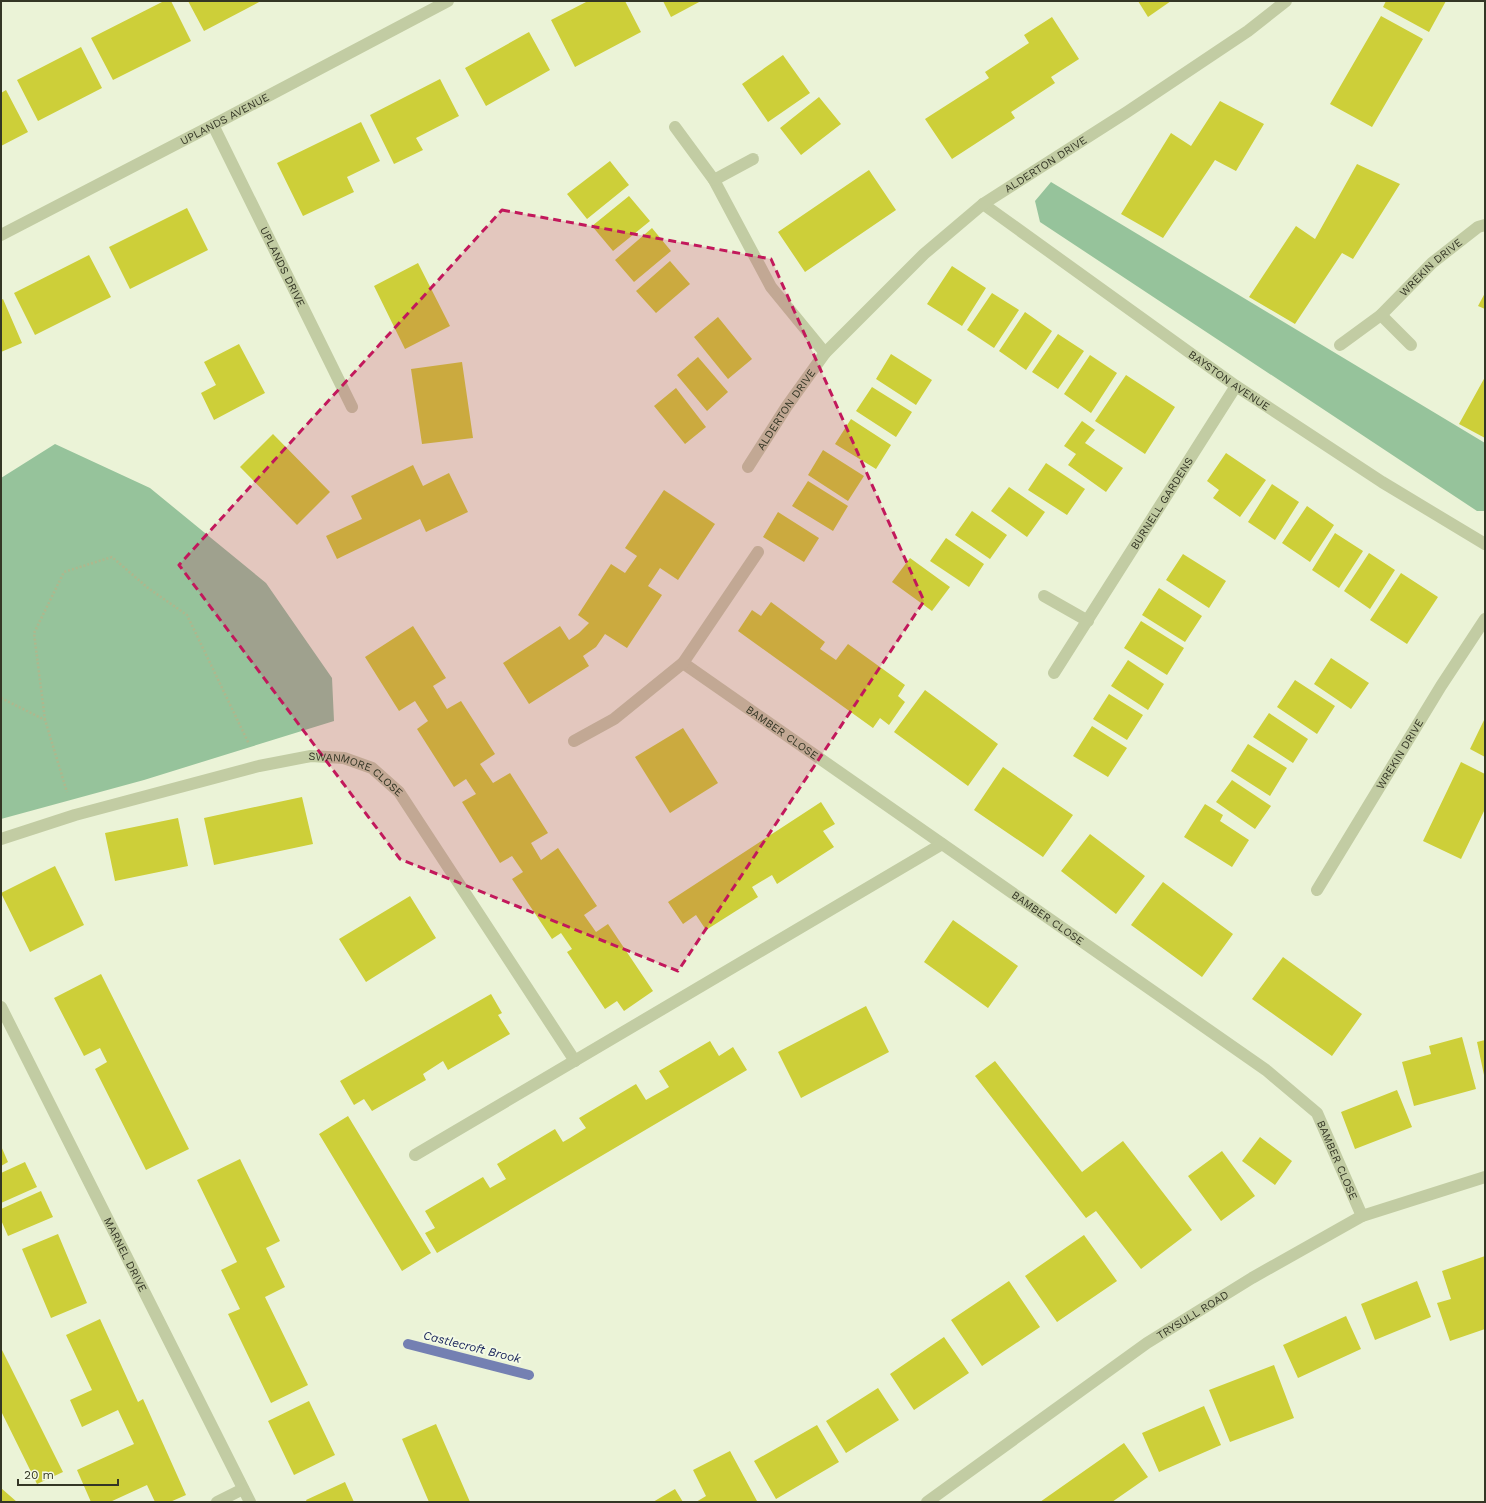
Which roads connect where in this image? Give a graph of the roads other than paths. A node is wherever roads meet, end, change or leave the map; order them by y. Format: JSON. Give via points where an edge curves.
{"nodes":[{"id":1,"x":448,"y":1,"type":"edge"},
{"id":2,"x":1286,"y":1,"type":"edge"},
{"id":3,"x":214,"y":125,"type":"junction"},
{"id":4,"x":675,"y":127,"type":"dead end"},
{"id":5,"x":754,"y":159,"type":"dead end"},
{"id":6,"x":714,"y":180,"type":"junction"},
{"id":7,"x":983,"y":204,"type":"junction"},
{"id":8,"x":1485,"y":225,"type":"edge"},
{"id":9,"x":1,"y":235,"type":"edge"},
{"id":10,"x":1381,"y":315,"type":"junction"},
{"id":11,"x":1340,"y":345,"type":"dead end"},
{"id":12,"x":1411,"y":345,"type":"dead end"},
{"id":13,"x":825,"y":353,"type":"junction"},
{"id":14,"x":1236,"y":386,"type":"junction"},
{"id":15,"x":352,"y":407,"type":"dead end"},
{"id":16,"x":748,"y":467,"type":"dead end"},
{"id":17,"x":1485,"y":544,"type":"edge"},
{"id":18,"x":758,"y":552,"type":"dead end"},
{"id":19,"x":1044,"y":596,"type":"dead end"},
{"id":20,"x":1485,"y":620,"type":"edge"},
{"id":21,"x":1088,"y":621,"type":"junction"},
{"id":22,"x":683,"y":663,"type":"junction"},
{"id":23,"x":1054,"y":673,"type":"dead end"},
{"id":24,"x":574,"y":741,"type":"dead end"},
{"id":25,"x":1,"y":839,"type":"edge"},
{"id":26,"x":942,"y":844,"type":"junction"},
{"id":27,"x":1317,"y":890,"type":"dead end"},
{"id":28,"x":1,"y":1007,"type":"edge"},
{"id":29,"x":575,"y":1061,"type":"junction"},
{"id":30,"x":415,"y":1155,"type":"dead end"},
{"id":31,"x":1485,"y":1177,"type":"edge"},
{"id":32,"x":1362,"y":1216,"type":"junction"},
{"id":33,"x":243,"y":1489,"type":"junction"},
{"id":34,"x":217,"y":1502,"type":"edge"},
{"id":35,"x":250,"y":1502,"type":"edge"},
{"id":36,"x":927,"y":1502,"type":"edge"}],
"edges":[{"from":1,"to":3,"type":"street","name":"UPLANDS AVENUE"},
{"from":2,"to":7,"type":"street","name":"ALDERTON DRIVE","via":[[1235,40]]},
{"from":3,"to":9,"type":"street","name":"UPLANDS AVENUE"},
{"from":3,"to":15,"type":"street","name":"UPLANDS DRIVE"},
{"from":4,"to":6,"type":"street"},
{"from":5,"to":6,"type":"street"},
{"from":6,"to":13,"type":"street","via":[[771,287]]},
{"from":7,"to":13,"type":"street","name":"ALDERTON DRIVE","via":[[924,254]]},
{"from":7,"to":14,"type":"street","name":"BAYSTON AVENUE"},
{"from":8,"to":10,"type":"street","name":"WREKIN DRIVE","via":[[1478,227],[1432,263]]},
{"from":10,"to":11,"type":"street","name":"WREKIN DRIVE"},
{"from":10,"to":12,"type":"street"},
{"from":13,"to":16,"type":"street","name":"ALDERTON DRIVE","via":[[786,406]]},
{"from":14,"to":17,"type":"street","name":"BAYSTON AVENUE","via":[[1382,482]]},
{"from":14,"to":21,"type":"street","name":"BURNELL GARDENS"},
{"from":18,"to":22,"type":"street"},
{"from":19,"to":21,"type":"street"},
{"from":20,"to":27,"type":"street","name":"WREKIN DRIVE","via":[[1441,686]]},
{"from":21,"to":23,"type":"street","name":"BURNELL GARDENS"},
{"from":22,"to":24,"type":"street","via":[[614,719]]},
{"from":22,"to":26,"type":"street","name":"BAMBER CLOSE"},
{"from":25,"to":29,"type":"street","name":"SWANMORE CLOSE","via":[[74,815],[259,766],[311,756],[344,758],[372,768],[399,792]]},
{"from":26,"to":29,"type":"street"},
{"from":26,"to":32,"type":"street","name":"BAMBER CLOSE","via":[[1266,1070],[1317,1113]]},
{"from":28,"to":33,"type":"street","name":"MARNEL DRIVE"},
{"from":29,"to":30,"type":"street"},
{"from":31,"to":32,"type":"street","name":"TRYSULL ROAD"},
{"from":32,"to":36,"type":"street","name":"TRYSULL ROAD","via":[[1252,1278],[1147,1343]]},
{"from":33,"to":34,"type":"street"},
{"from":33,"to":35,"type":"street","name":"MARNEL DRIVE"}]}
